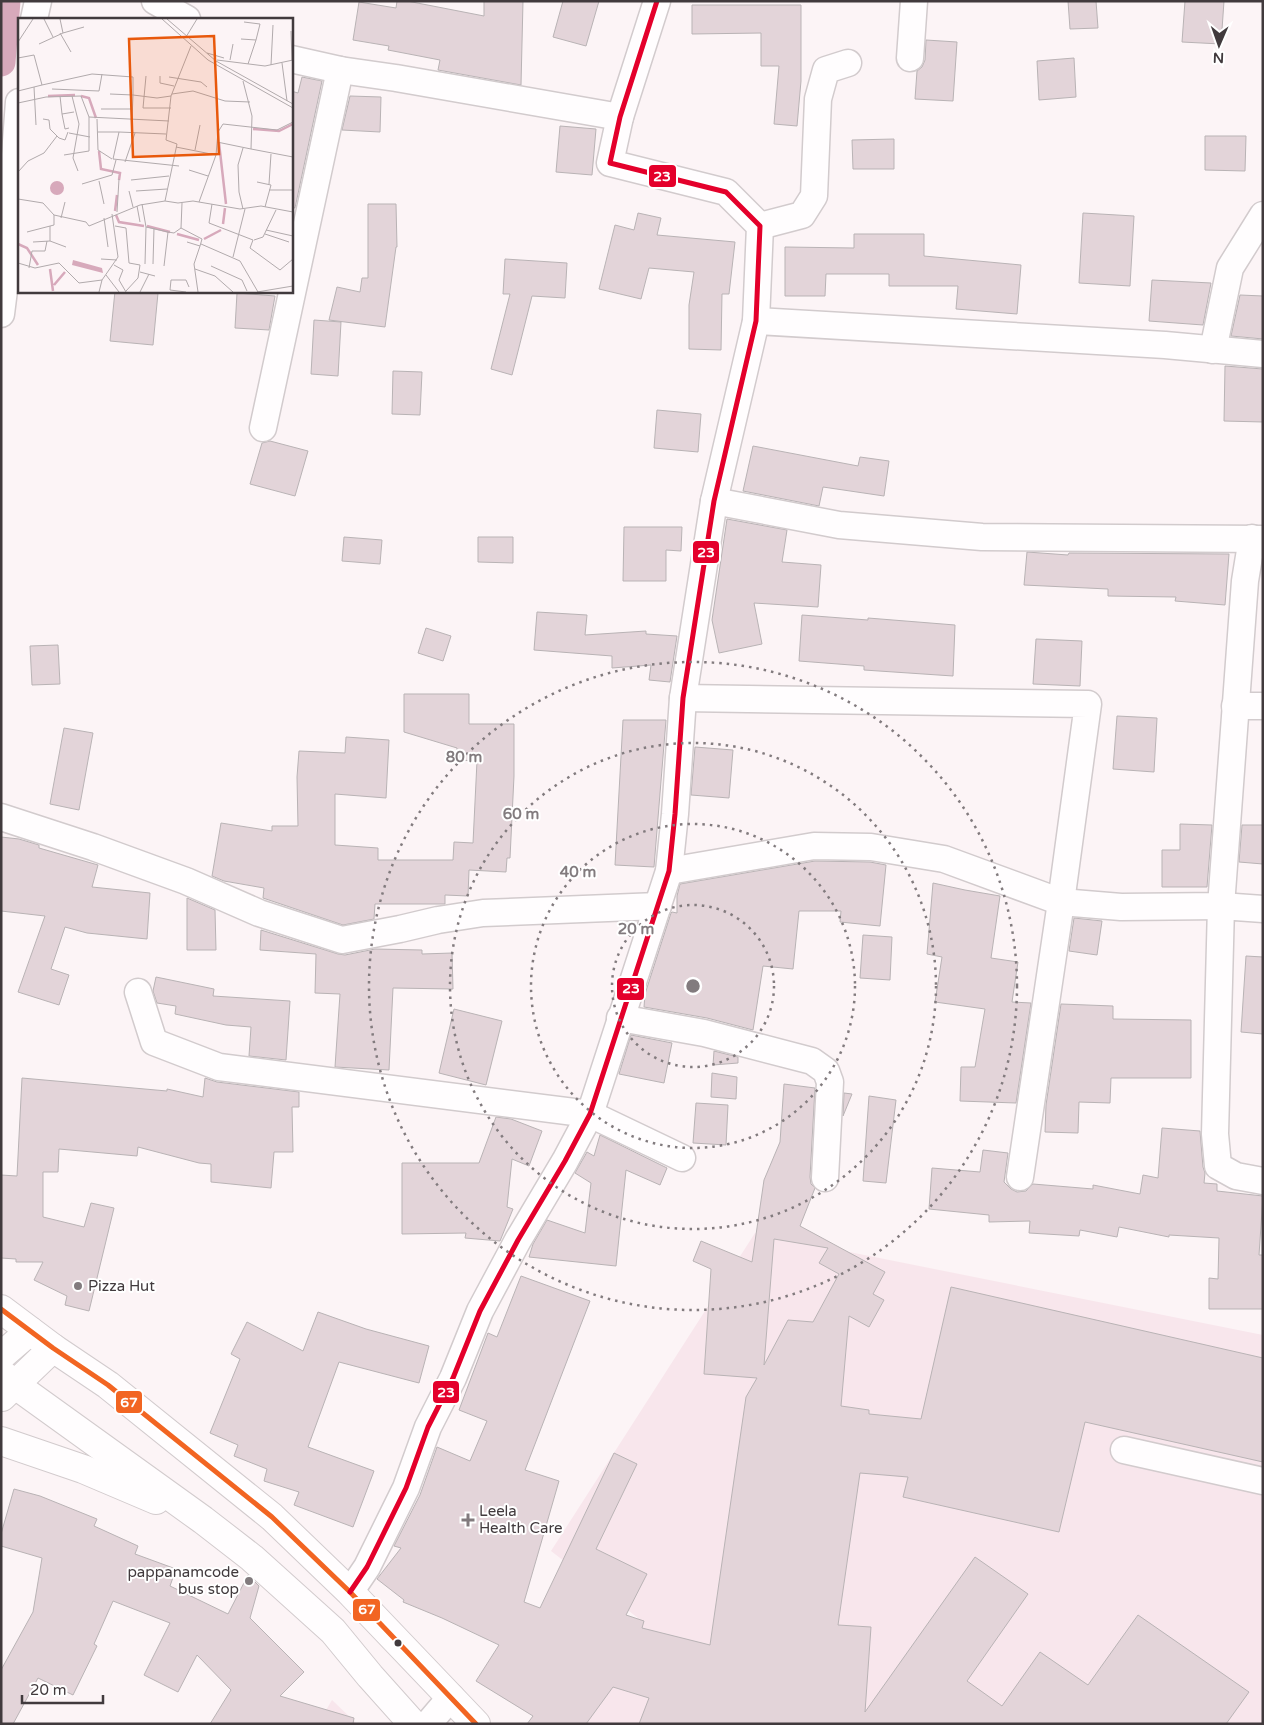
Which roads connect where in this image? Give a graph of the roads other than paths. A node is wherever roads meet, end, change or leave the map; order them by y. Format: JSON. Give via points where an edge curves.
{"nodes":[{"id":1,"x":38,"y":1,"type":"edge"},
{"id":2,"x":155,"y":1,"type":"edge"},
{"id":3,"x":657,"y":1,"type":"edge"},
{"id":4,"x":914,"y":1,"type":"edge"},
{"id":5,"x":34,"y":18,"type":"edge"},
{"id":6,"x":185,"y":18,"type":"edge"},
{"id":7,"x":910,"y":58,"type":"dead end"},
{"id":8,"x":292,"y":59,"type":"edge"},
{"id":9,"x":848,"y":63,"type":"dead end"},
{"id":10,"x":340,"y":70,"type":"junction"},
{"id":11,"x":18,"y":108,"type":"edge"},
{"id":12,"x":620,"y":117,"type":"junction"},
{"id":13,"x":7,"y":173,"type":"edge"},
{"id":14,"x":1263,"y":215,"type":"edge"},
{"id":15,"x":760,"y":226,"type":"junction"},
{"id":16,"x":1,"y":314,"type":"edge"},
{"id":17,"x":756,"y":321,"type":"junction"},
{"id":18,"x":1213,"y":350,"type":"junction"},
{"id":19,"x":1263,"y":354,"type":"edge"},
{"id":20,"x":263,"y":428,"type":"dead end"},
{"id":21,"x":714,"y":501,"type":"junction"},
{"id":22,"x":1257,"y":539,"type":"edge"},
{"id":23,"x":683,"y":698,"type":"junction"},
{"id":24,"x":1235,"y":706,"type":"junction"},
{"id":25,"x":1263,"y":706,"type":"edge"},
{"id":26,"x":1,"y":817,"type":"edge"},
{"id":27,"x":669,"y":871,"type":"junction"},
{"id":28,"x":1062,"y":902,"type":"junction"},
{"id":29,"x":658,"y":906,"type":"junction"},
{"id":30,"x":1221,"y":906,"type":"junction"},
{"id":31,"x":1263,"y":909,"type":"edge"},
{"id":32,"x":138,"y":992,"type":"dead end"},
{"id":33,"x":620,"y":1018,"type":"junction"},
{"id":34,"x":590,"y":1114,"type":"junction"},
{"id":35,"x":682,"y":1158,"type":"dead end"},
{"id":36,"x":1020,"y":1177,"type":"dead end"},
{"id":37,"x":825,"y":1178,"type":"dead end"},
{"id":38,"x":1263,"y":1181,"type":"edge"},
{"id":39,"x":1,"y":1309,"type":"edge"},
{"id":40,"x":30,"y":1331,"type":"junction"},
{"id":41,"x":53,"y":1348,"type":"junction"},
{"id":42,"x":1,"y":1356,"type":"edge"},
{"id":43,"x":5,"y":1385,"type":"edge"},
{"id":44,"x":1,"y":1441,"type":"edge"},
{"id":45,"x":1124,"y":1450,"type":"dead end"},
{"id":46,"x":1263,"y":1481,"type":"edge"},
{"id":47,"x":203,"y":1520,"type":"junction"},
{"id":48,"x":350,"y":1592,"type":"junction"},
{"id":49,"x":451,"y":1697,"type":"junction"},
{"id":50,"x":414,"y":1724,"type":"edge"},
{"id":51,"x":428,"y":1724,"type":"edge"},
{"id":52,"x":476,"y":1724,"type":"edge"}],
"edges":[{"from":1,"to":5,"type":"street"},
{"from":2,"to":6,"type":"street"},
{"from":3,"to":12,"type":"street"},
{"from":4,"to":7,"type":"street"},
{"from":8,"to":10,"type":"street"},
{"from":9,"to":15,"type":"street","via":[[826,70],[818,99],[814,196],[802,216]]},
{"from":10,"to":12,"type":"street"},
{"from":10,"to":20,"type":"street"},
{"from":11,"to":13,"type":"street"},
{"from":12,"to":15,"type":"street","via":[[610,163],[726,192]]},
{"from":13,"to":16,"type":"street"},
{"from":14,"to":18,"type":"street","via":[[1230,268]]},
{"from":15,"to":17,"type":"street"},
{"from":17,"to":18,"type":"street"},
{"from":17,"to":21,"type":"street"},
{"from":18,"to":19,"type":"street"},
{"from":21,"to":22,"type":"street","via":[[839,525],[982,537]]},
{"from":21,"to":23,"type":"street"},
{"from":22,"to":24,"type":"street","via":[[1245,581]]},
{"from":23,"to":27,"type":"street"},
{"from":23,"to":28,"type":"street","via":[[1088,704]]},
{"from":24,"to":25,"type":"street"},
{"from":24,"to":30,"type":"street"},
{"from":26,"to":29,"type":"street","via":[[93,847],[186,881],[259,913],[342,940],[483,913]]},
{"from":27,"to":28,"type":"street","via":[[814,846],[871,847],[944,859]]},
{"from":27,"to":29,"type":"street"},
{"from":28,"to":30,"type":"street","via":[[1120,907]]},
{"from":28,"to":36,"type":"street"},
{"from":29,"to":33,"type":"street"},
{"from":30,"to":31,"type":"street"},
{"from":30,"to":38,"type":"street","via":[[1215,1134],[1218,1166],[1236,1176]]},
{"from":32,"to":34,"type":"street","via":[[154,1042],[219,1068]]},
{"from":33,"to":34,"type":"street"},
{"from":33,"to":37,"type":"street","via":[[704,1033],[812,1061],[826,1071],[830,1082],[830,1104]]},
{"from":34,"to":35,"type":"street"},
{"from":34,"to":48,"type":"street","via":[[480,1311],[453,1378],[428,1427],[406,1488],[367,1567]]},
{"from":39,"to":40,"type":"main road"},
{"from":40,"to":41,"type":"main road"},
{"from":40,"to":42,"type":"main road"},
{"from":41,"to":43,"type":"main road"},
{"from":41,"to":48,"type":"main road","via":[[108,1385],[272,1517]]},
{"from":43,"to":47,"type":"main road"},
{"from":44,"to":47,"type":"main road","via":[[83,1469]]},
{"from":45,"to":46,"type":"street"},
{"from":47,"to":50,"type":"main road","via":[[252,1558],[333,1631]]},
{"from":48,"to":49,"type":"main road"},
{"from":49,"to":51,"type":"street"},
{"from":49,"to":52,"type":"main road"}]}
